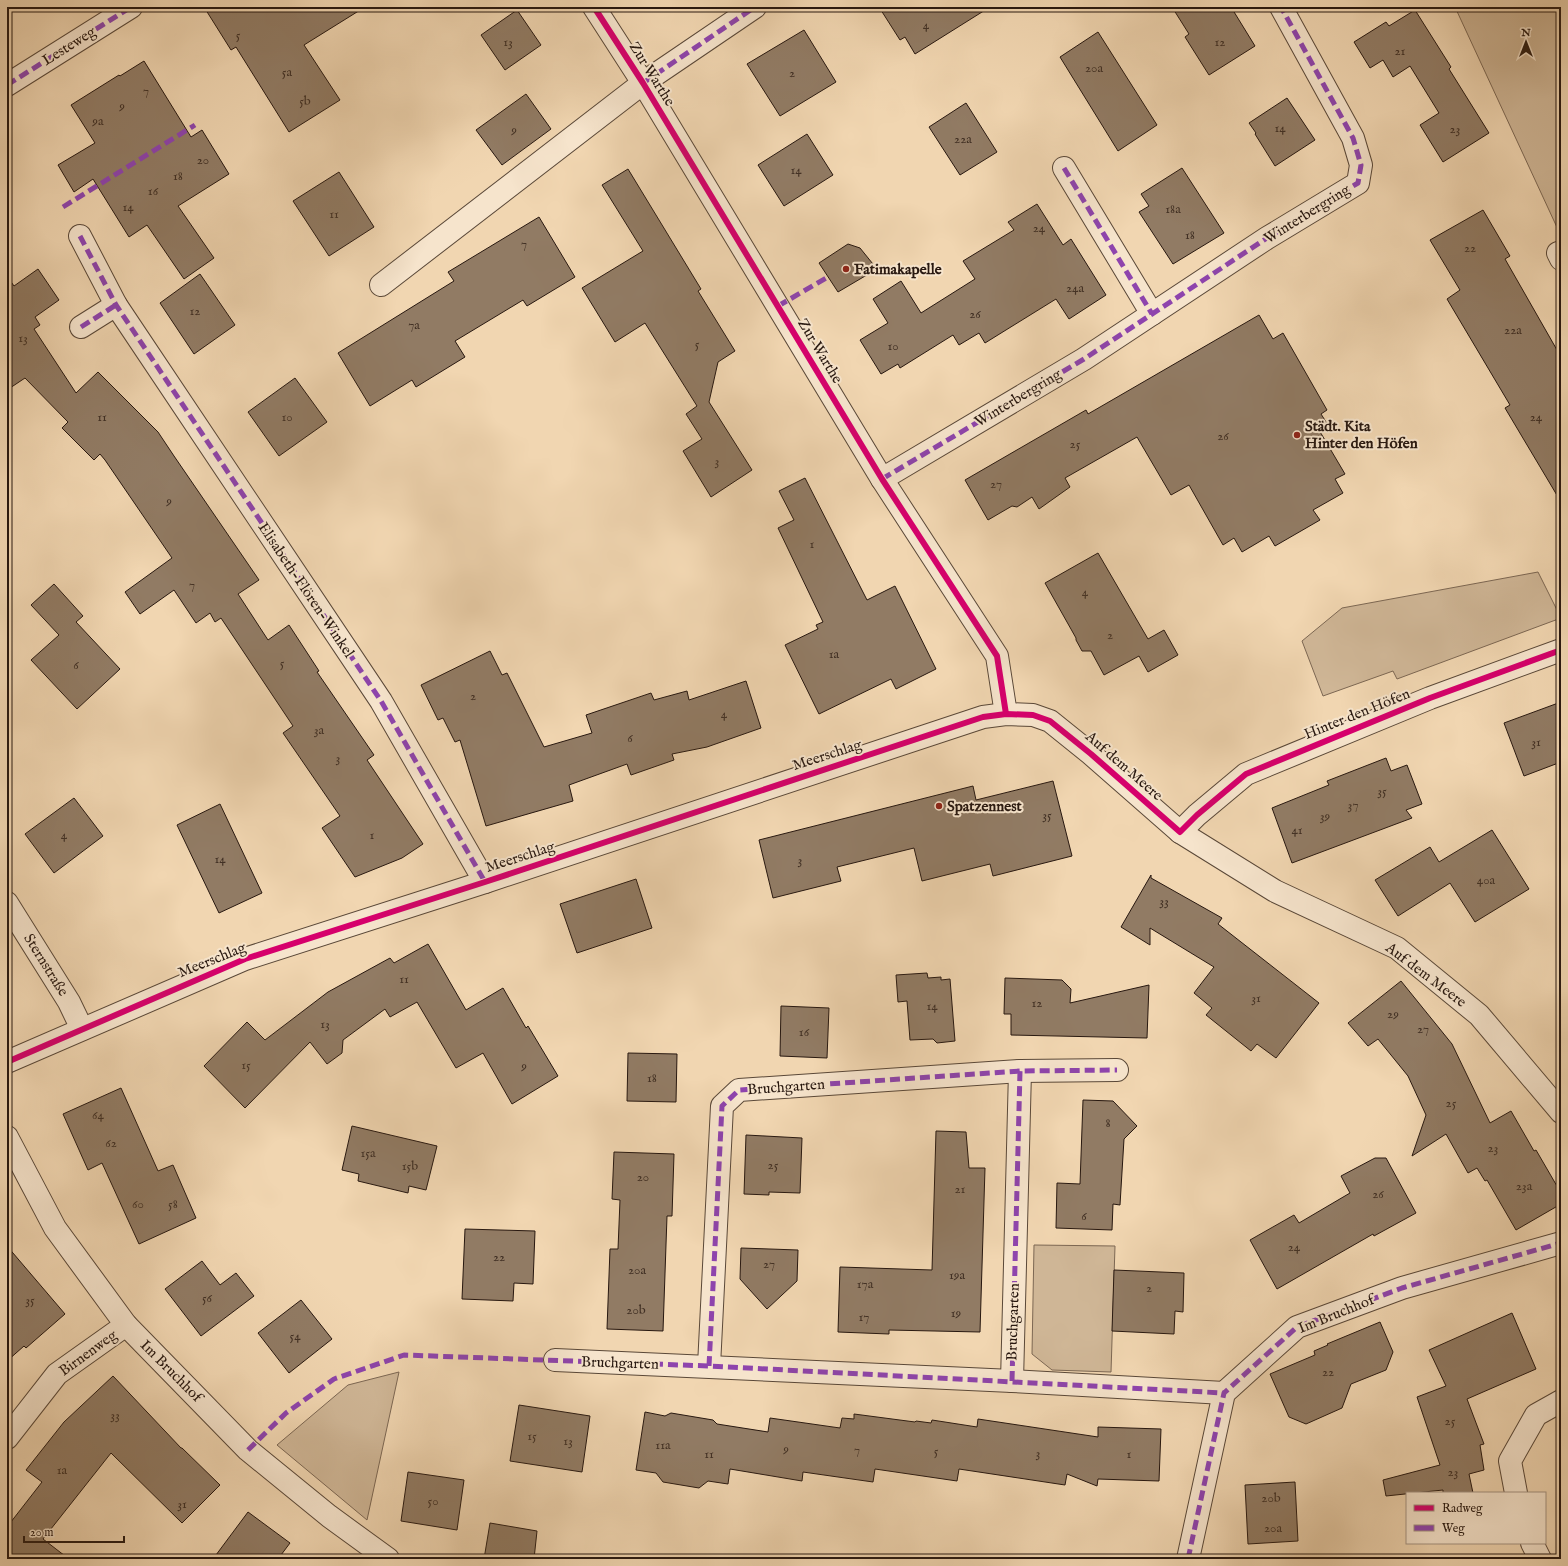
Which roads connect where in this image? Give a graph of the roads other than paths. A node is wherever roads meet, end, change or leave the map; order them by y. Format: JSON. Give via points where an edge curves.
{"nodes":[{"id":1,"x":131,"y":7,"type":"edge"},
{"id":2,"x":594,"y":7,"type":"edge"},
{"id":3,"x":755,"y":7,"type":"edge"},
{"id":4,"x":1281,"y":7,"type":"edge"},
{"id":5,"x":643,"y":83,"type":"junction"},
{"id":6,"x":7,"y":85,"type":"edge"},
{"id":7,"x":1064,"y":168,"type":"dead end"},
{"id":8,"x":80,"y":236,"type":"dead end"},
{"id":9,"x":381,"y":285,"type":"dead end"},
{"id":10,"x":116,"y":305,"type":"junction"},
{"id":11,"x":1152,"y":314,"type":"junction"},
{"id":12,"x":81,"y":327,"type":"dead end"},
{"id":13,"x":882,"y":479,"type":"junction"},
{"id":14,"x":1561,"y":650,"type":"edge"},
{"id":15,"x":1006,"y":714,"type":"junction"},
{"id":16,"x":1050,"y":722,"type":"joint"},
{"id":17,"x":1180,"y":832,"type":"junction"},
{"id":18,"x":485,"y":882,"type":"junction"},
{"id":19,"x":7,"y":903,"type":"edge"},
{"id":20,"x":82,"y":1029,"type":"junction"},
{"id":21,"x":7,"y":1062,"type":"edge"},
{"id":22,"x":1117,"y":1070,"type":"dead end"},
{"id":23,"x":1020,"y":1071,"type":"junction"},
{"id":24,"x":1561,"y":1112,"type":"edge"},
{"id":25,"x":7,"y":1137,"type":"edge"},
{"id":26,"x":1561,"y":1243,"type":"edge"},
{"id":27,"x":126,"y":1325,"type":"junction"},
{"id":28,"x":555,"y":1360,"type":"dead end"},
{"id":29,"x":709,"y":1366,"type":"junction"},
{"id":30,"x":1012,"y":1381,"type":"junction"},
{"id":31,"x":1224,"y":1392,"type":"junction"},
{"id":32,"x":1561,"y":1401,"type":"edge"},
{"id":33,"x":7,"y":1438,"type":"edge"},
{"id":34,"x":1516,"y":1492,"type":"edge"},
{"id":35,"x":1532,"y":1544,"type":"edge"},
{"id":36,"x":388,"y":1559,"type":"edge"},
{"id":37,"x":1188,"y":1559,"type":"edge"},
{"id":38,"x":1540,"y":1559,"type":"edge"}],
"edges":[{"from":1,"to":6,"type":"street","name":"Lesteweg"},
{"from":2,"to":5,"type":"street","name":"Zur Warthe"},
{"from":3,"to":5,"type":"street"},
{"from":4,"to":11,"type":"street","name":"Winterbergring","via":[[1353,138],[1361,165],[1358,183],[1267,238]]},
{"from":5,"to":9,"type":"street","name":"Zur Warthe"},
{"from":5,"to":13,"type":"street","name":"Zur Warthe"},
{"from":7,"to":11,"type":"street"},
{"from":8,"to":10,"type":"street","name":"Elisabeth-Flören-Winkel"},
{"from":10,"to":12,"type":"street"},
{"from":10,"to":18,"type":"street","name":"Elisabeth-Flören-Winkel","via":[[381,702]]},
{"from":11,"to":13,"type":"street","name":"Winterbergring","via":[[1084,359]]},
{"from":13,"to":15,"type":"street","name":"Zur Warthe","via":[[997,656]]},
{"from":14,"to":17,"type":"street","name":"Hinter den Höfen","via":[[1430,698],[1246,774]]},
{"from":15,"to":16,"type":"street","name":"Meerschlag","via":[[1033,715]]},
{"from":15,"to":18,"type":"street","name":"Meerschlag","via":[[983,717]]},
{"from":16,"to":17,"type":"street","name":"Auf dem Meere","via":[[1091,754]]},
{"from":17,"to":24,"type":"street","name":"Auf dem Meere","via":[[1275,891],[1396,948],[1479,1015]]},
{"from":18,"to":20,"type":"street","name":"Meerschlag","via":[[246,959]]},
{"from":19,"to":20,"type":"street","name":"Sternstraße","via":[[69,1002]]},
{"from":20,"to":21,"type":"street","name":"Meerschlag"},
{"from":22,"to":23,"type":"street","name":"Bruchgarten"},
{"from":23,"to":29,"type":"street","name":"Bruchgarten","via":[[739,1090],[722,1106]]},
{"from":23,"to":30,"type":"street","name":"Bruchgarten"},
{"from":25,"to":27,"type":"street","name":"Im Bruchhof","via":[[55,1228]]},
{"from":26,"to":31,"type":"street","name":"Im Bruchhof","via":[[1402,1288],[1297,1327]]},
{"from":27,"to":33,"type":"street","name":"Birnenweg","via":[[57,1374]]},
{"from":27,"to":36,"type":"street","name":"Im Bruchhof","via":[[248,1450],[329,1516]]},
{"from":28,"to":29,"type":"street","name":"Bruchgarten"},
{"from":29,"to":30,"type":"street","name":"Bruchgarten"},
{"from":30,"to":31,"type":"street","name":"Bruchgarten"},
{"from":31,"to":37,"type":"street"},
{"from":32,"to":34,"type":"street","via":[[1536,1415],[1510,1461]]},
{"from":35,"to":38,"type":"street"}]}
